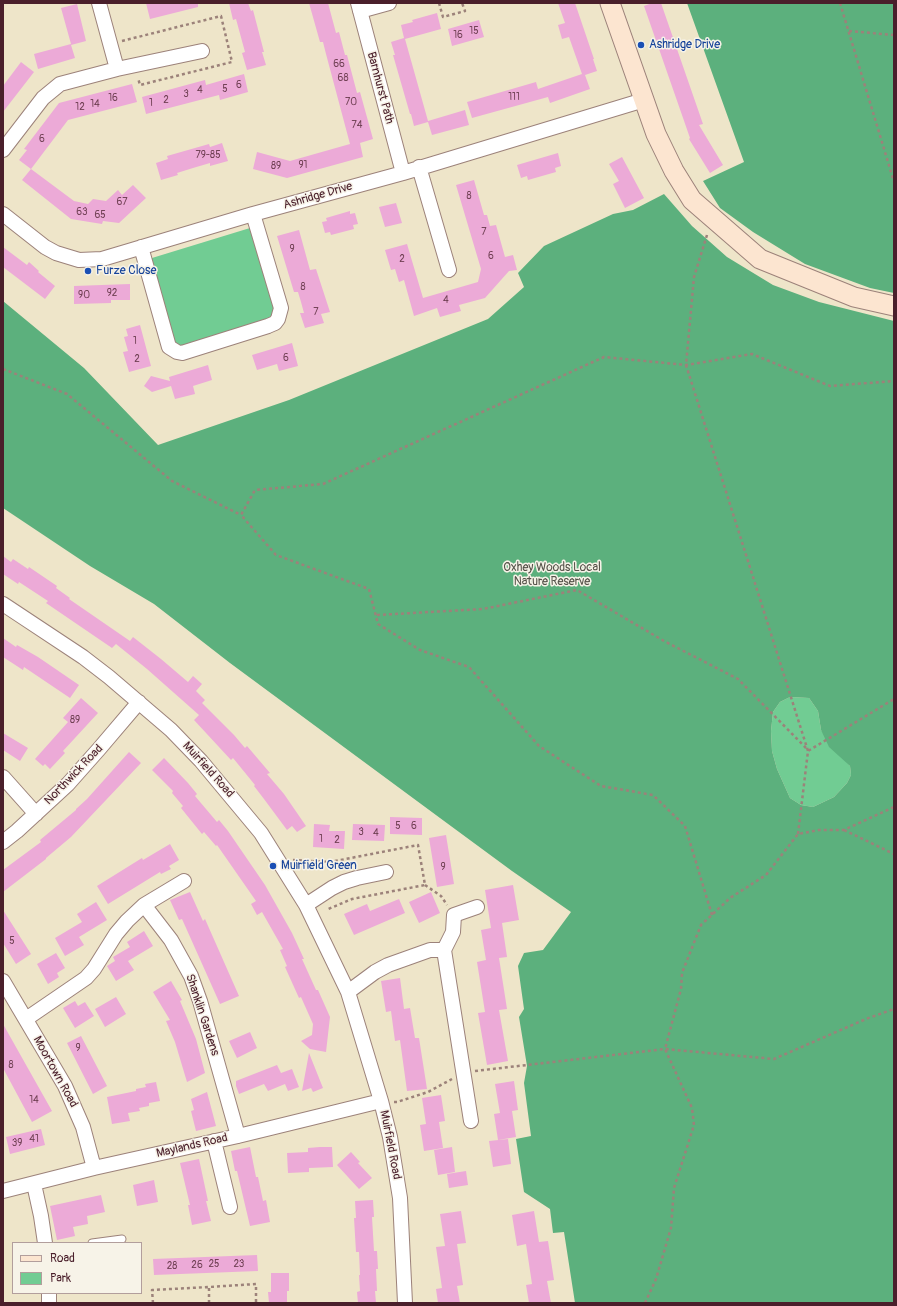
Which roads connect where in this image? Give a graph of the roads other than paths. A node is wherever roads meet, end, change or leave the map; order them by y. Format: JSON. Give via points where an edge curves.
{"nodes":[{"id":1,"x":99,"y":3,"type":"edge"},
{"id":2,"x":389,"y":3,"type":"edge"},
{"id":3,"x":610,"y":3,"type":"edge"},
{"id":4,"x":359,"y":7,"type":"edge"},
{"id":5,"x":202,"y":51,"type":"dead end"},
{"id":6,"x":117,"y":69,"type":"junction"},
{"id":7,"x":644,"y":100,"type":"junction"},
{"id":8,"x":3,"y":150,"type":"edge"},
{"id":9,"x":419,"y":167,"type":"junction"},
{"id":10,"x":403,"y":172,"type":"junction"},
{"id":11,"x":253,"y":214,"type":"junction"},
{"id":12,"x":4,"y":218,"type":"edge"},
{"id":13,"x":141,"y":247,"type":"junction"},
{"id":14,"x":449,"y":270,"type":"dead end"},
{"id":15,"x":894,"y":306,"type":"edge"},
{"id":16,"x":3,"y":604,"type":"edge"},
{"id":17,"x":139,"y":702,"type":"junction"},
{"id":18,"x":3,"y":777,"type":"edge"},
{"id":19,"x":36,"y":814,"type":"junction"},
{"id":20,"x":3,"y":842,"type":"edge"},
{"id":21,"x":386,"y":872,"type":"dead end"},
{"id":22,"x":184,"y":882,"type":"dead end"},
{"id":23,"x":144,"y":905,"type":"junction"},
{"id":24,"x":306,"y":905,"type":"junction"},
{"id":25,"x":477,"y":907,"type":"dead end"},
{"id":26,"x":444,"y":950,"type":"junction"},
{"id":27,"x":3,"y":981,"type":"edge"},
{"id":28,"x":348,"y":992,"type":"junction"},
{"id":29,"x":26,"y":1019,"type":"junction"},
{"id":30,"x":381,"y":1101,"type":"junction"},
{"id":31,"x":471,"y":1121,"type":"dead end"},
{"id":32,"x":238,"y":1136,"type":"junction"},
{"id":33,"x":214,"y":1141,"type":"junction"},
{"id":34,"x":94,"y":1168,"type":"junction"},
{"id":35,"x":34,"y":1184,"type":"junction"},
{"id":36,"x":3,"y":1192,"type":"edge"},
{"id":37,"x":230,"y":1207,"type":"dead end"},
{"id":38,"x":122,"y":1239,"type":"dead end"},
{"id":39,"x":45,"y":1242,"type":"edge"},
{"id":40,"x":100,"y":1242,"type":"edge"},
{"id":41,"x":405,"y":1303,"type":"edge"}],
"edges":[{"from":1,"to":6,"type":"street"},
{"from":2,"to":4,"type":"street"},
{"from":3,"to":7,"type":"main road"},
{"from":4,"to":10,"type":"street","name":"Barnhurst Path"},
{"from":5,"to":6,"type":"street"},
{"from":6,"to":8,"type":"street","via":[[60,84],[43,98]]},
{"from":7,"to":9,"type":"street","name":"Ashridge Drive"},
{"from":7,"to":15,"type":"main road","via":[[656,134],[692,200],[760,259],[854,297]]},
{"from":9,"to":10,"type":"street","name":"Ashridge Drive"},
{"from":9,"to":14,"type":"street"},
{"from":10,"to":11,"type":"street","name":"Ashridge Drive"},
{"from":11,"to":13,"type":"street","name":"Ashridge Drive"},
{"from":11,"to":13,"type":"street","via":[[280,308],[278,319],[268,326],[182,353],[169,347]]},
{"from":12,"to":13,"type":"street","name":"Ashridge Drive","via":[[45,247],[67,258],[102,259]]},
{"from":16,"to":17,"type":"street","name":"Muirfield Road","via":[[83,657]]},
{"from":17,"to":19,"type":"street","name":"Northwick Road","via":[[73,778]]},
{"from":17,"to":24,"type":"street","name":"Muirfield Road","via":[[171,730],[234,800],[261,833]]},
{"from":18,"to":19,"type":"street"},
{"from":19,"to":20,"type":"street","name":"Northwick Road"},
{"from":21,"to":24,"type":"street","via":[[344,882]]},
{"from":22,"to":23,"type":"street"},
{"from":23,"to":29,"type":"street","via":[[126,920],[86,978]]},
{"from":23,"to":32,"type":"street","name":"Shanklin Gardens","via":[[170,940],[191,976]]},
{"from":24,"to":28,"type":"street","name":"Muirfield Road"},
{"from":25,"to":26,"type":"street","via":[[454,915],[453,932]]},
{"from":26,"to":28,"type":"street","via":[[430,950],[388,965]]},
{"from":26,"to":31,"type":"street"},
{"from":27,"to":29,"type":"street","name":"Moortown Road"},
{"from":28,"to":30,"type":"street","name":"Muirfield Road"},
{"from":29,"to":34,"type":"street","name":"Moortown Road","via":[[76,1108]]},
{"from":30,"to":32,"type":"street","name":"Maylands Road"},
{"from":30,"to":41,"type":"street","name":"Muirfield Road","via":[[400,1198]]},
{"from":32,"to":33,"type":"street","name":"Maylands Road"},
{"from":33,"to":34,"type":"street","name":"Maylands Road"},
{"from":33,"to":37,"type":"street"},
{"from":34,"to":35,"type":"street","name":"Maylands Road"},
{"from":35,"to":36,"type":"street","name":"Maylands Road"},
{"from":35,"to":39,"type":"street"},
{"from":38,"to":40,"type":"lane"}]}
